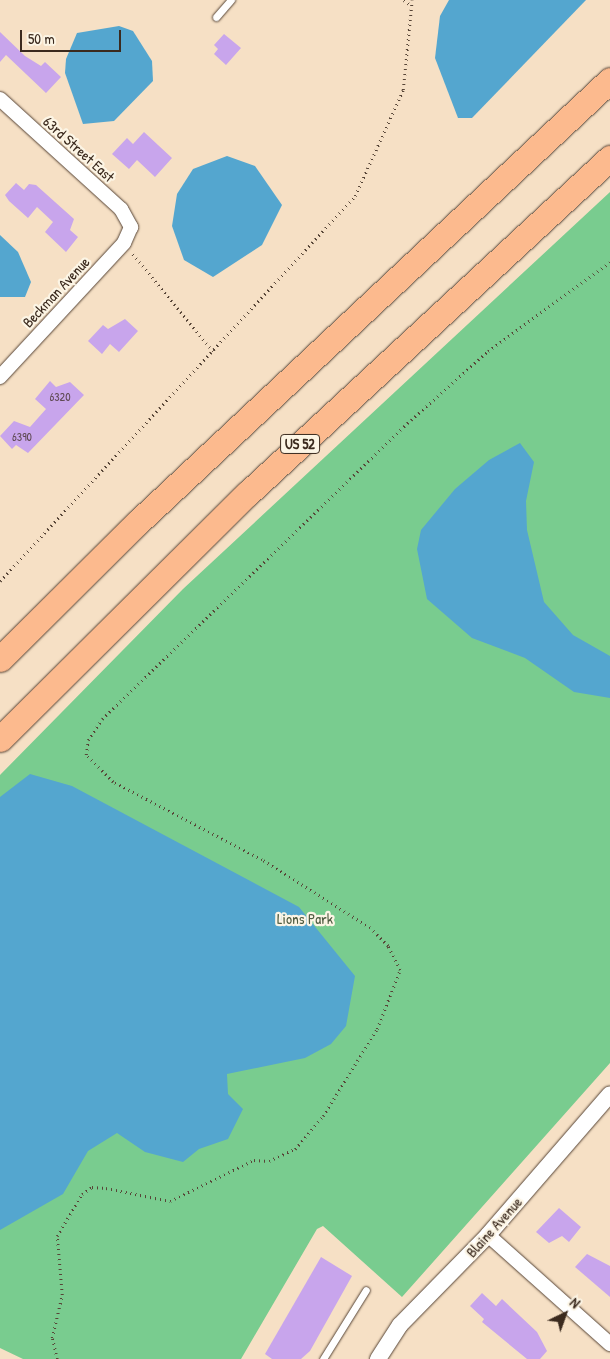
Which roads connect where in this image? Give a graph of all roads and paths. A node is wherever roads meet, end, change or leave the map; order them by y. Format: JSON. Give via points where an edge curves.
{"nodes":[{"id":1,"x":231,"y":0,"type":"edge"},
{"id":2,"x":404,"y":0,"type":"edge"},
{"id":3,"x":412,"y":0,"type":"edge"},
{"id":4,"x":411,"y":5,"type":"junction"},
{"id":5,"x":216,"y":17,"type":"dead end"},
{"id":6,"x":610,"y":80,"type":"edge"},
{"id":7,"x":0,"y":99,"type":"edge"},
{"id":8,"x":610,"y":158,"type":"edge"},
{"id":9,"x":131,"y":227,"type":"joint"},
{"id":10,"x":124,"y":243,"type":"junction"},
{"id":11,"x":610,"y":262,"type":"edge"},
{"id":12,"x":213,"y":351,"type":"junction"},
{"id":13,"x":0,"y":377,"type":"edge"},
{"id":14,"x":0,"y":581,"type":"edge"},
{"id":15,"x":0,"y":660,"type":"edge"},
{"id":16,"x":0,"y":739,"type":"edge"},
{"id":17,"x":610,"y":1094,"type":"edge"},
{"id":18,"x":488,"y":1235,"type":"junction"},
{"id":19,"x":366,"y":1290,"type":"dead end"},
{"id":20,"x":610,"y":1344,"type":"edge"},
{"id":21,"x":57,"y":1359,"type":"edge"},
{"id":22,"x":324,"y":1359,"type":"edge"},
{"id":23,"x":378,"y":1359,"type":"edge"}],
"edges":[{"from":1,"to":5,"type":"lane"},
{"from":2,"to":4,"type":"path"},
{"from":3,"to":4,"type":"path"},
{"from":4,"to":12,"type":"path","via":[[403,90],[370,170],[336,222]]},
{"from":6,"to":15,"type":"highway","via":[[137,523]]},
{"from":7,"to":9,"type":"street","name":"63rd Street East","via":[[121,209]]},
{"from":8,"to":16,"type":"highway","number":"US 52","via":[[247,494]]},
{"from":9,"to":10,"type":"street","name":"Beckman Avenue"},
{"from":10,"to":12,"type":"path"},
{"from":10,"to":13,"type":"street","name":"Beckman Avenue"},
{"from":11,"to":21,"type":"path","via":[[488,352],[412,420],[102,719],[88,740],[86,755],[107,777],[262,860],[370,928],[388,946],[400,970],[377,1029],[323,1116],[295,1149],[269,1161],[248,1163],[170,1201],[92,1187],[82,1194],[58,1236],[62,1295],[52,1338]]},
{"from":12,"to":14,"type":"path"},
{"from":17,"to":18,"type":"street","name":"Blaine Avenue"},
{"from":18,"to":20,"type":"street"},
{"from":18,"to":23,"type":"street","name":"Blaine Avenue","via":[[400,1325]]},
{"from":19,"to":22,"type":"lane"}]}
